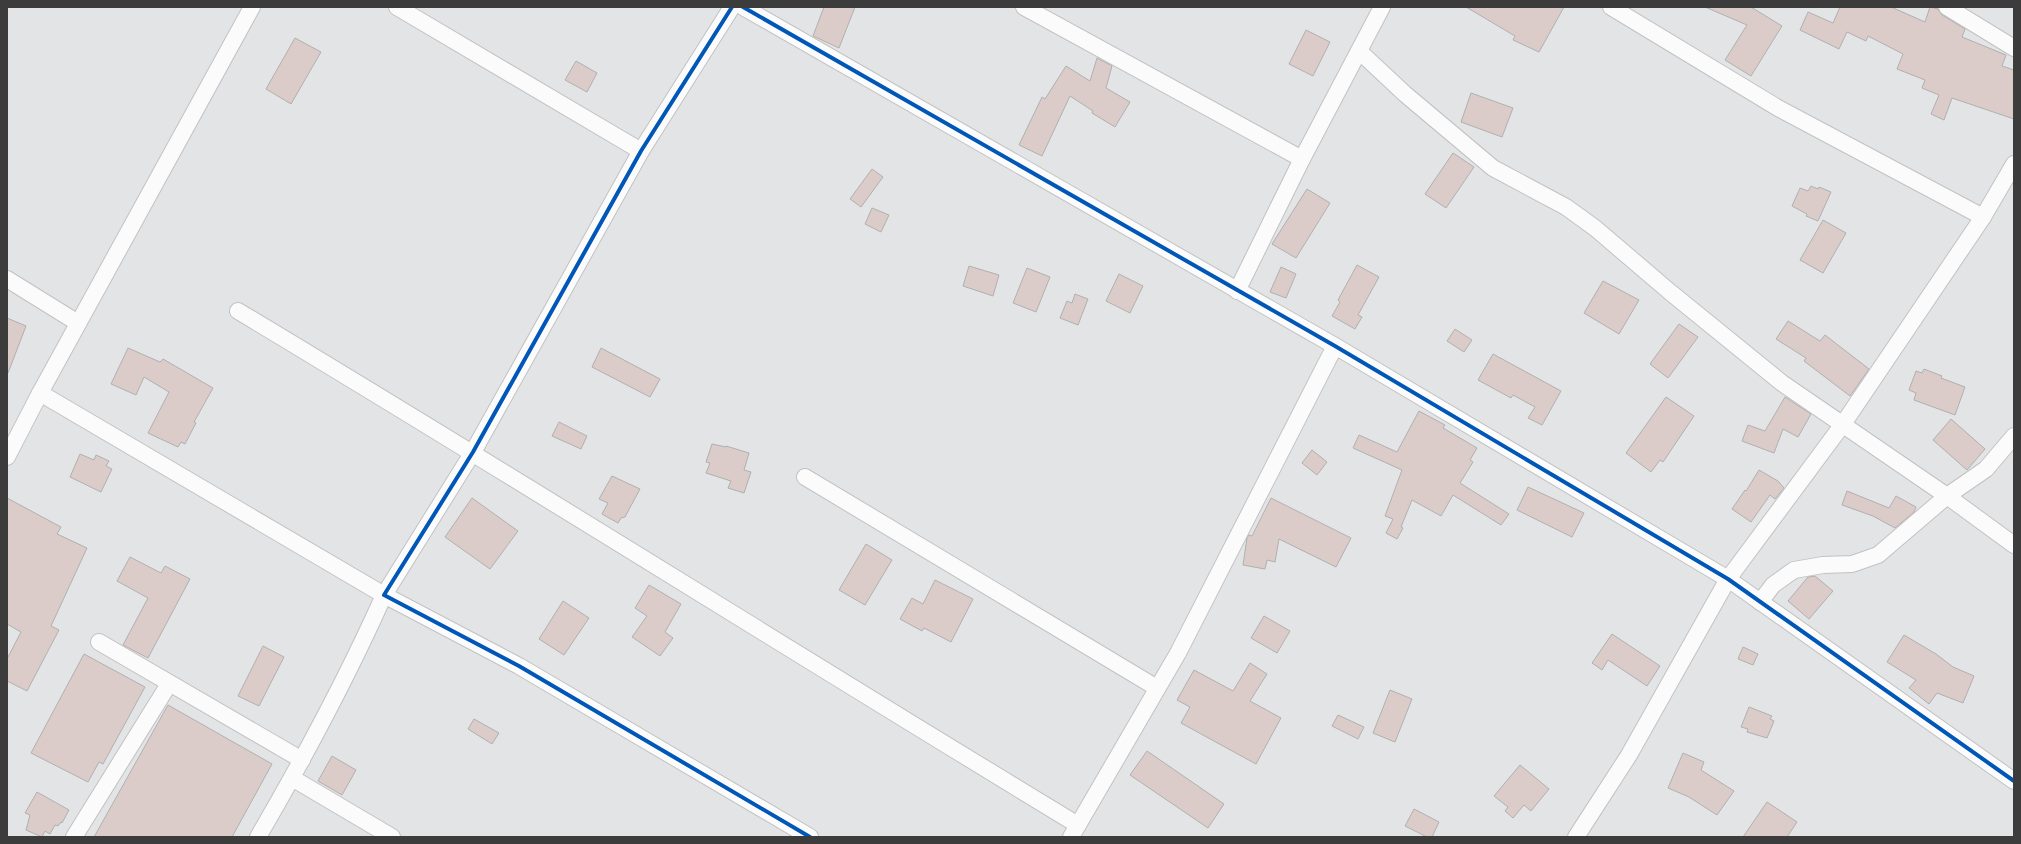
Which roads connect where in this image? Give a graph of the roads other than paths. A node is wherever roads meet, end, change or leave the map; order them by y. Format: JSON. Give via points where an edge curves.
{"nodes":[{"id":1,"x":252,"y":7,"type":"edge"},
{"id":2,"x":397,"y":7,"type":"edge"},
{"id":3,"x":732,"y":7,"type":"edge"},
{"id":4,"x":743,"y":7,"type":"edge"},
{"id":5,"x":1024,"y":7,"type":"edge"},
{"id":6,"x":1382,"y":7,"type":"edge"},
{"id":7,"x":1611,"y":7,"type":"edge"},
{"id":8,"x":1947,"y":7,"type":"edge"},
{"id":9,"x":2014,"y":48,"type":"edge"},
{"id":10,"x":1359,"y":51,"type":"junction"},
{"id":11,"x":642,"y":151,"type":"junction"},
{"id":12,"x":1302,"y":159,"type":"junction"},
{"id":13,"x":2014,"y":164,"type":"edge"},
{"id":14,"x":1983,"y":217,"type":"junction"},
{"id":15,"x":7,"y":279,"type":"edge"},
{"id":16,"x":1237,"y":291,"type":"junction"},
{"id":17,"x":238,"y":311,"type":"dead end"},
{"id":18,"x":78,"y":323,"type":"junction"},
{"id":19,"x":1335,"y":346,"type":"junction"},
{"id":20,"x":40,"y":393,"type":"junction"},
{"id":21,"x":1843,"y":424,"type":"junction"},
{"id":22,"x":2014,"y":436,"type":"edge"},
{"id":23,"x":473,"y":452,"type":"junction"},
{"id":24,"x":7,"y":457,"type":"edge"},
{"id":25,"x":805,"y":478,"type":"dead end"},
{"id":26,"x":1947,"y":496,"type":"junction"},
{"id":27,"x":2014,"y":545,"type":"edge"},
{"id":28,"x":1728,"y":579,"type":"junction"},
{"id":29,"x":384,"y":595,"type":"junction"},
{"id":30,"x":1760,"y":602,"type":"junction"},
{"id":31,"x":99,"y":642,"type":"dead end"},
{"id":32,"x":169,"y":684,"type":"junction"},
{"id":33,"x":1157,"y":688,"type":"junction"},
{"id":34,"x":302,"y":760,"type":"junction"},
{"id":35,"x":292,"y":778,"type":"junction"},
{"id":36,"x":2014,"y":781,"type":"edge"},
{"id":37,"x":1075,"y":831,"type":"edge"},
{"id":38,"x":74,"y":837,"type":"edge"},
{"id":39,"x":258,"y":837,"type":"edge"},
{"id":40,"x":392,"y":837,"type":"edge"},
{"id":41,"x":810,"y":837,"type":"edge"},
{"id":42,"x":1576,"y":837,"type":"edge"}],
"edges":[{"from":1,"to":18,"type":"street"},
{"from":2,"to":11,"type":"street"},
{"from":3,"to":11,"type":"street"},
{"from":4,"to":16,"type":"street"},
{"from":5,"to":12,"type":"street"},
{"from":6,"to":10,"type":"street"},
{"from":7,"to":14,"type":"street","via":[[1778,108]]},
{"from":8,"to":9,"type":"street"},
{"from":10,"to":12,"type":"street"},
{"from":10,"to":21,"type":"street","via":[[1404,94],[1493,168],[1566,207],[1595,228],[1782,383]]},
{"from":11,"to":23,"type":"street"},
{"from":12,"to":16,"type":"street"},
{"from":13,"to":14,"type":"street"},
{"from":14,"to":21,"type":"street"},
{"from":15,"to":18,"type":"street"},
{"from":16,"to":19,"type":"street"},
{"from":17,"to":23,"type":"street"},
{"from":18,"to":20,"type":"street"},
{"from":19,"to":28,"type":"street"},
{"from":19,"to":33,"type":"street","via":[[1178,653]]},
{"from":20,"to":24,"type":"street"},
{"from":20,"to":29,"type":"street"},
{"from":21,"to":26,"type":"street"},
{"from":21,"to":28,"type":"street"},
{"from":22,"to":26,"type":"street","via":[[1986,469]]},
{"from":23,"to":29,"type":"street"},
{"from":23,"to":37,"type":"street","via":[[874,702]]},
{"from":25,"to":33,"type":"street"},
{"from":26,"to":27,"type":"street"},
{"from":26,"to":30,"type":"street","via":[[1878,556],[1852,564],[1794,570],[1773,585]]},
{"from":28,"to":30,"type":"street"},
{"from":28,"to":42,"type":"street","via":[[1629,755]]},
{"from":29,"to":34,"type":"street","via":[[358,654]]},
{"from":29,"to":41,"type":"street","via":[[519,666]]},
{"from":30,"to":36,"type":"street"},
{"from":31,"to":32,"type":"street"},
{"from":32,"to":34,"type":"street"},
{"from":32,"to":38,"type":"street"},
{"from":33,"to":37,"type":"street"},
{"from":34,"to":35,"type":"street"},
{"from":35,"to":39,"type":"street"},
{"from":35,"to":40,"type":"street"}]}
